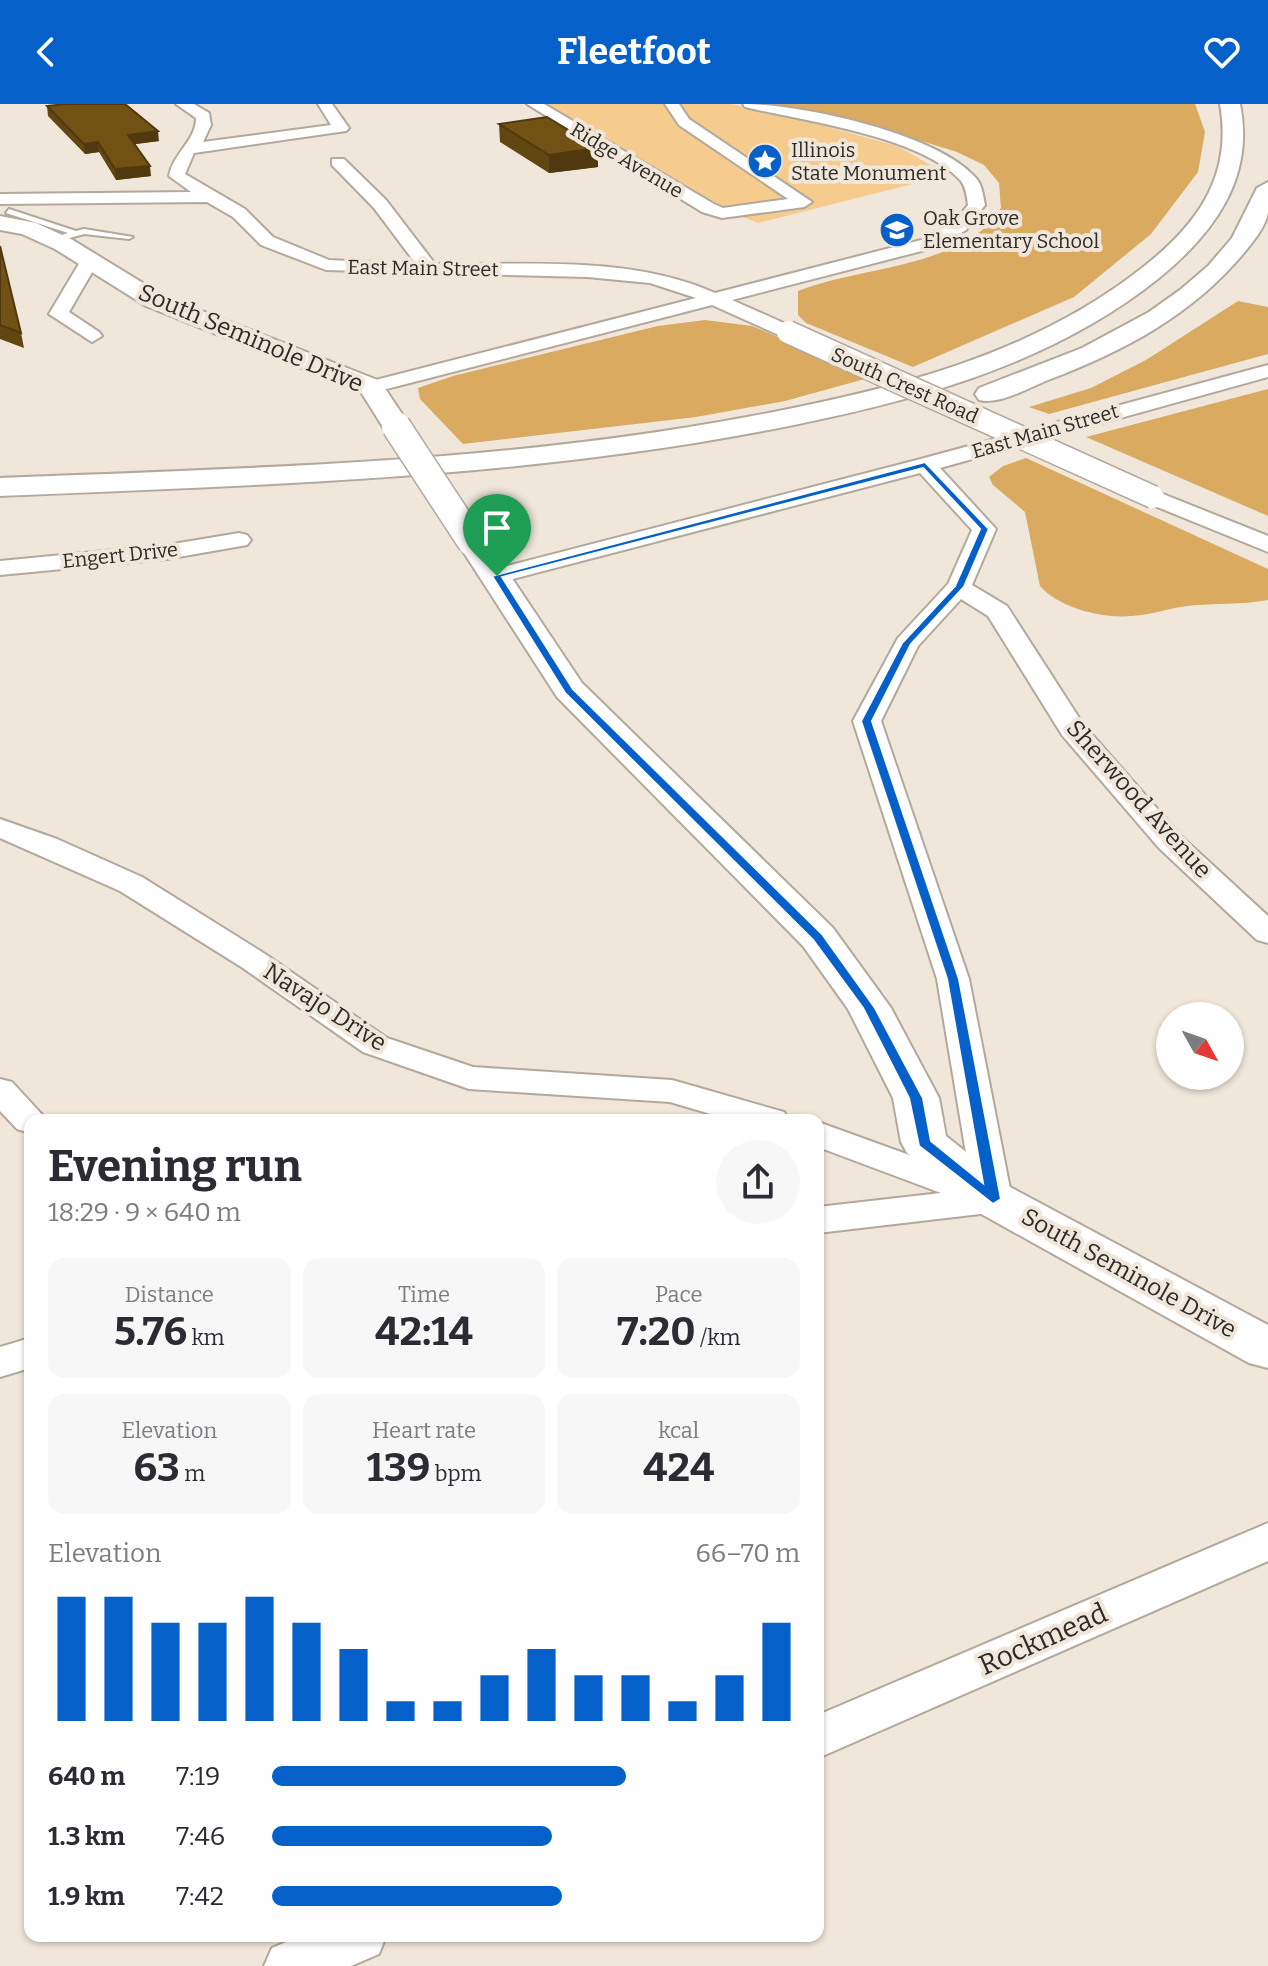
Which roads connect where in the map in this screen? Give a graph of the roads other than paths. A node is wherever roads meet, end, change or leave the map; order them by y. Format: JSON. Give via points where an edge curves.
{"nodes":[{"id":1,"x":183,"y":104,"type":"edge"},
{"id":2,"x":325,"y":104,"type":"edge"},
{"id":3,"x":534,"y":104,"type":"edge"},
{"id":4,"x":672,"y":104,"type":"edge"},
{"id":5,"x":750,"y":104,"type":"edge"},
{"id":6,"x":1230,"y":104,"type":"edge"},
{"id":7,"x":188,"y":149,"type":"junction"},
{"id":8,"x":338,"y":162,"type":"dead end"},
{"id":9,"x":1268,"y":188,"type":"edge"},
{"id":10,"x":210,"y":197,"type":"junction"},
{"id":11,"x":3,"y":211,"type":"edge"},
{"id":12,"x":722,"y":213,"type":"junction"},
{"id":13,"x":746,"y":221,"type":"dead end"},
{"id":14,"x":64,"y":236,"type":"junction"},
{"id":15,"x":129,"y":237,"type":"dead end"},
{"id":16,"x":89,"y":262,"type":"junction"},
{"id":17,"x":428,"y":267,"type":"junction"},
{"id":18,"x":718,"y":300,"type":"junction"},
{"id":19,"x":92,"y":336,"type":"dead end"},
{"id":20,"x":1268,"y":371,"type":"edge"},
{"id":21,"x":371,"y":387,"type":"junction"},
{"id":22,"x":915,"y":417,"type":"dead end"},
{"id":23,"x":806,"y":442,"type":"dead end"},
{"id":24,"x":925,"y":465,"type":"junction"},
{"id":25,"x":0,"y":487,"type":"edge"},
{"id":26,"x":0,"y":511,"type":"edge"},
{"id":27,"x":239,"y":540,"type":"dead end"},
{"id":28,"x":1268,"y":545,"type":"edge"},
{"id":29,"x":0,"y":568,"type":"edge"},
{"id":30,"x":497,"y":576,"type":"junction"},
{"id":31,"x":959,"y":587,"type":"junction"},
{"id":32,"x":0,"y":828,"type":"edge"},
{"id":33,"x":1268,"y":933,"type":"edge"},
{"id":34,"x":0,"y":1090,"type":"edge"},
{"id":35,"x":751,"y":1114,"type":"edge"},
{"id":36,"x":24,"y":1115,"type":"edge"},
{"id":37,"x":824,"y":1136,"type":"edge"},
{"id":38,"x":993,"y":1199,"type":"junction"},
{"id":39,"x":824,"y":1219,"type":"edge"},
{"id":40,"x":1268,"y":1349,"type":"edge"},
{"id":41,"x":24,"y":1355,"type":"edge"},
{"id":42,"x":0,"y":1362,"type":"edge"},
{"id":43,"x":1268,"y":1541,"type":"edge"},
{"id":44,"x":824,"y":1734,"type":"edge"},
{"id":45,"x":346,"y":1942,"type":"edge"},
{"id":46,"x":291,"y":1966,"type":"edge"}],
"edges":[{"from":1,"to":7,"type":"street","via":[[204,116],[201,135]]},
{"from":2,"to":7,"type":"street","via":[[341,128]]},
{"from":3,"to":12,"type":"street","name":"Ridge Avenue"},
{"from":4,"to":12,"type":"street","via":[[684,122],[804,202]]},
{"from":5,"to":18,"type":"street","via":[[845,125],[943,160],[971,182],[977,205],[960,226],[931,243]]},
{"from":6,"to":25,"type":"main road","via":[[1235,139],[1229,171],[1183,245],[1146,278],[1102,308],[1007,358],[893,396],[743,427],[561,455],[410,469]]},
{"from":7,"to":10,"type":"street","name":"East Main Street","via":[[178,162],[177,176]]},
{"from":8,"to":17,"type":"street","via":[[380,204]]},
{"from":9,"to":22,"type":"main road","via":[[1240,244],[1168,309],[1121,339],[1054,370]]},
{"from":10,"to":11,"type":"street"},
{"from":10,"to":17,"type":"street","name":"East Main Street","via":[[239,213],[267,241],[326,265]]},
{"from":11,"to":14,"type":"main road","name":"South Seminole Drive","via":[[28,228]]},
{"from":12,"to":13,"type":"street","name":"Ridge Avenue"},
{"from":14,"to":15,"type":"lane"},
{"from":14,"to":16,"type":"main road","name":"South Seminole Drive"},
{"from":16,"to":19,"type":"street","via":[[59,314]]},
{"from":16,"to":21,"type":"main road","name":"South Seminole Drive","via":[[155,301]]},
{"from":17,"to":18,"type":"street","name":"East Main Street","via":[[650,278]]},
{"from":18,"to":21,"type":"street"},
{"from":18,"to":28,"type":"street","name":"South Crest Road","bridge":true},
{"from":20,"to":24,"type":"street","name":"East Main Street"},
{"from":21,"to":30,"type":"main road","name":"South Seminole Drive","bridge":true},
{"from":23,"to":26,"type":"main road","via":[[561,479],[425,491]]},
{"from":24,"to":30,"type":"street","name":"East Main Street"},
{"from":24,"to":31,"type":"street","via":[[984,529]]},
{"from":27,"to":29,"type":"street","name":"Engert Drive"},
{"from":30,"to":38,"type":"main road","name":"South Seminole Drive","via":[[569,690],[818,937],[869,1008],[916,1098],[924,1142]]},
{"from":31,"to":33,"type":"street","name":"Sherwood Avenue","via":[[998,611],[1072,729],[1170,842]]},
{"from":31,"to":38,"type":"street","via":[[907,643],[867,721],[953,979]]},
{"from":32,"to":35,"type":"street","name":"Navajo Drive","via":[[131,884],[375,1045],[469,1078],[672,1091]]},
{"from":34,"to":36,"type":"street"},
{"from":37,"to":38,"type":"street"},
{"from":38,"to":39,"type":"street"},
{"from":38,"to":40,"type":"main road","name":"South Seminole Drive"},
{"from":41,"to":42,"type":"street"},
{"from":43,"to":44,"type":"street","name":"Rockmead"},
{"from":45,"to":46,"type":"street"}]}
